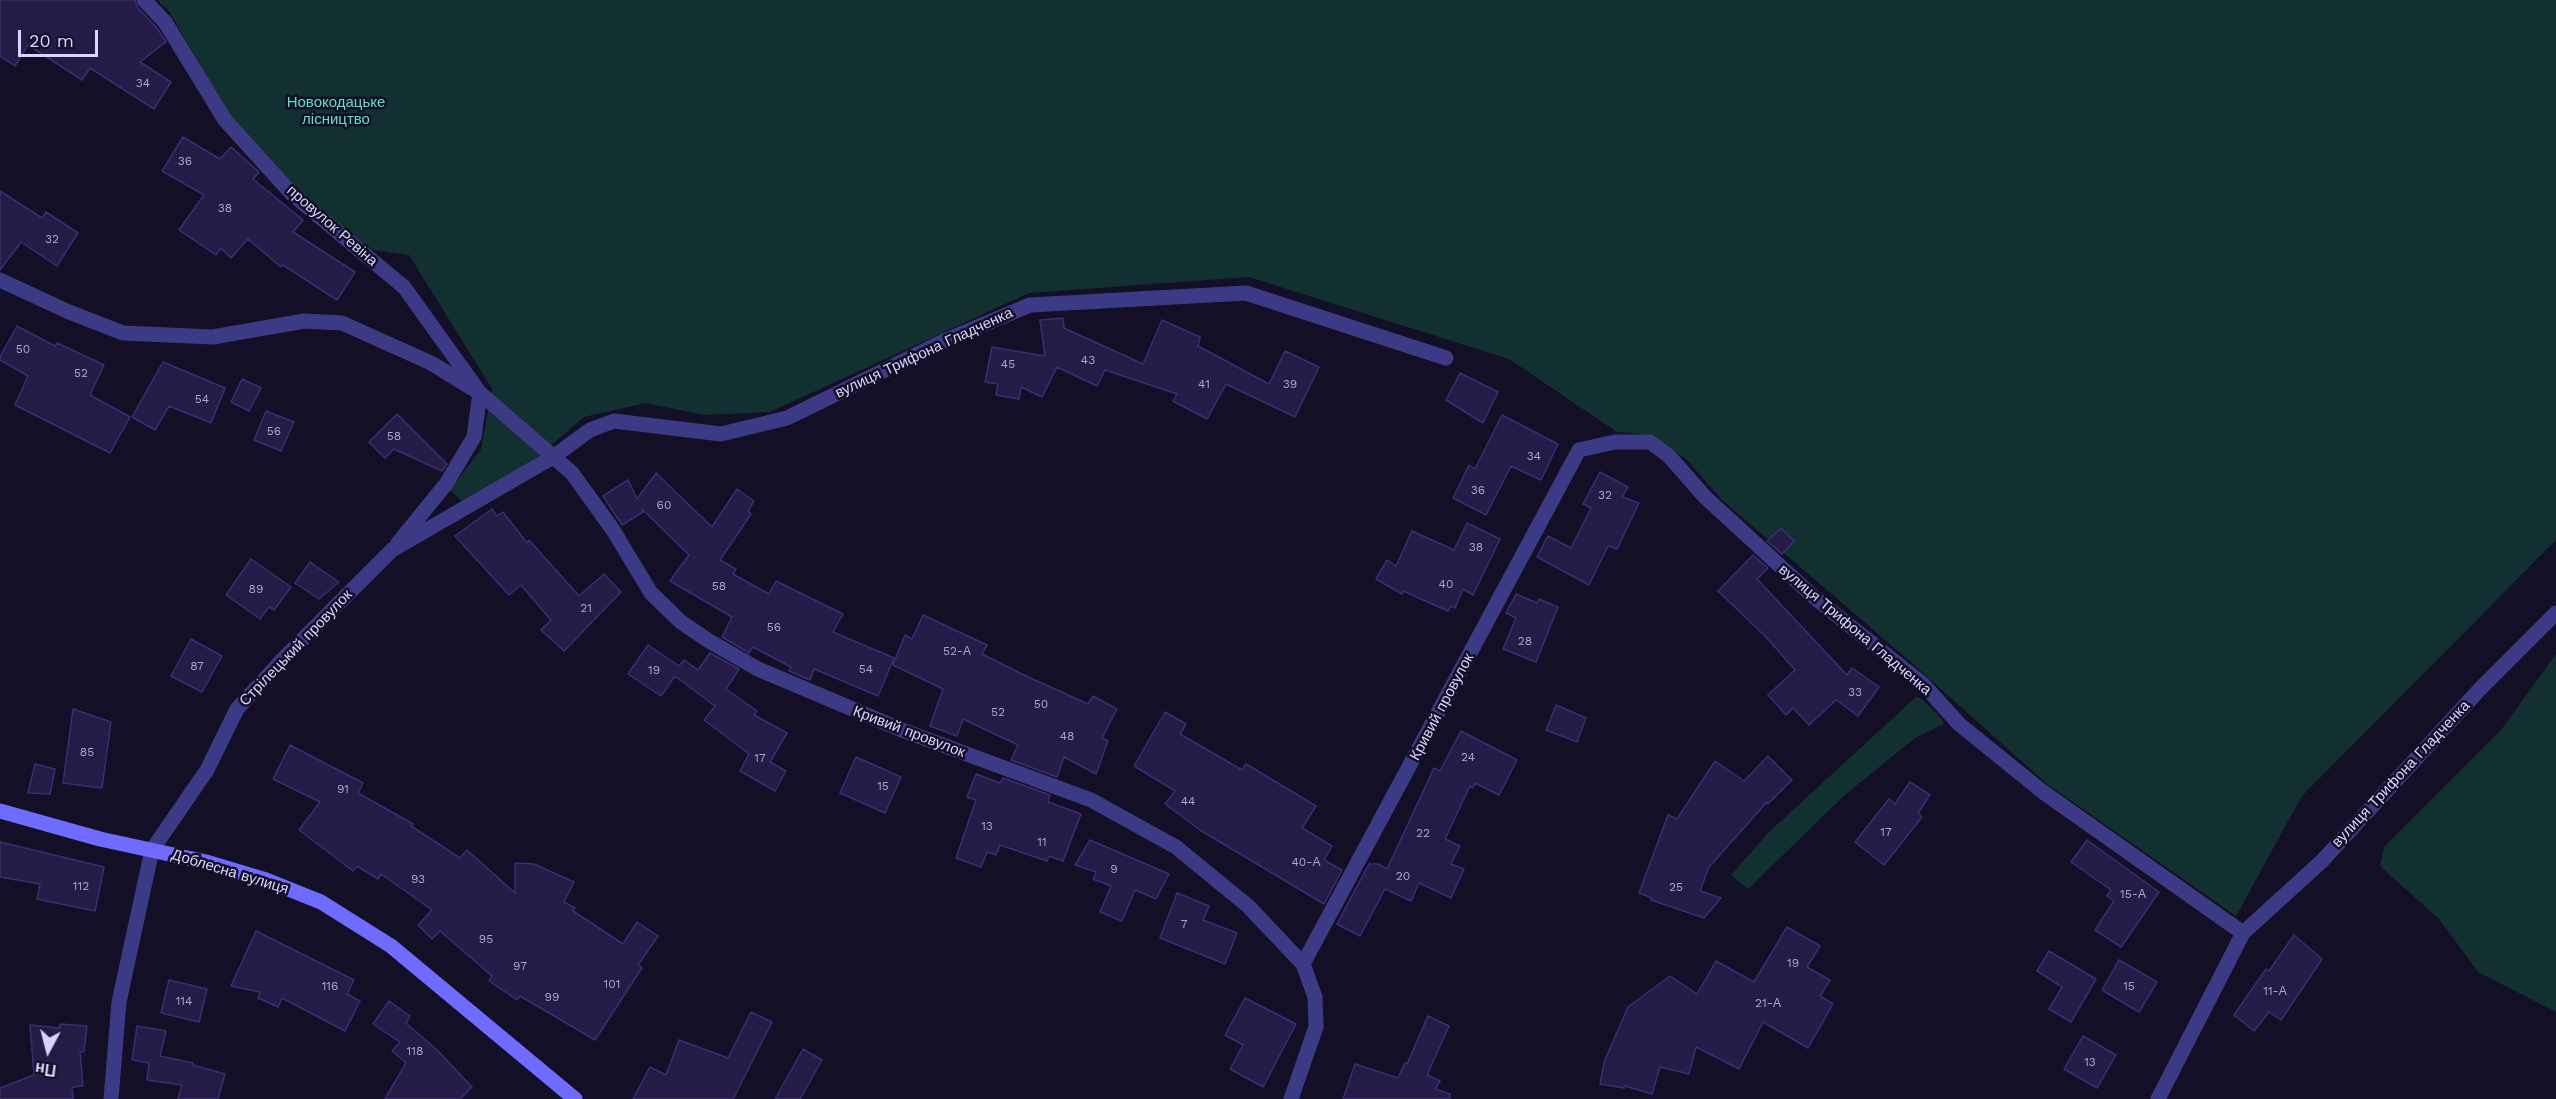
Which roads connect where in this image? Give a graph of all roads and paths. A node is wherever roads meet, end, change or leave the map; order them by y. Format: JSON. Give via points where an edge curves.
{"nodes":[{"id":1,"x":144,"y":0,"type":"edge"},
{"id":2,"x":0,"y":280,"type":"edge"},
{"id":3,"x":1446,"y":358,"type":"dead end"},
{"id":4,"x":480,"y":393,"type":"junction"},
{"id":5,"x":1580,"y":450,"type":"joint"},
{"id":6,"x":553,"y":457,"type":"junction"},
{"id":7,"x":392,"y":550,"type":"junction"},
{"id":8,"x":2556,"y":613,"type":"edge"},
{"id":9,"x":0,"y":811,"type":"edge"},
{"id":10,"x":152,"y":850,"type":"junction"},
{"id":11,"x":2244,"y":933,"type":"junction"},
{"id":12,"x":1303,"y":964,"type":"junction"},
{"id":13,"x":111,"y":1099,"type":"edge"},
{"id":14,"x":575,"y":1099,"type":"edge"},
{"id":15,"x":1291,"y":1099,"type":"edge"},
{"id":16,"x":2158,"y":1099,"type":"edge"}],
"edges":[{"from":1,"to":4,"type":"street","name":"провулок Ревіна","via":[[165,22],[225,120],[292,194],[404,287]]},
{"from":2,"to":4,"type":"street","name":"провулок Ревіна","via":[[123,333],[213,337],[304,321],[342,323],[431,363]]},
{"from":3,"to":6,"type":"street","name":"вулиця Трифона Гладченка","via":[[1246,292],[1030,305],[933,346],[787,418],[721,434],[614,421],[590,430]]},
{"from":4,"to":6,"type":"street","name":"провулок Ревіна"},
{"from":4,"to":7,"type":"street","via":[[474,437],[446,484]]},
{"from":5,"to":11,"type":"street","name":"вулиця Трифона Гладченка","via":[[1614,442],[1650,442],[1815,598],[1923,684],[1959,724],[2043,792]]},
{"from":5,"to":12,"type":"street","name":"Кривий провулок"},
{"from":6,"to":7,"type":"street","name":"Стрілецький провулок"},
{"from":6,"to":12,"type":"street","name":"Кривий провулок","via":[[572,473],[651,593],[681,622],[709,641],[758,669],[902,730],[1091,800],[1176,847],[1248,906]]},
{"from":7,"to":10,"type":"street","name":"Стрілецький провулок","via":[[237,709],[207,770]]},
{"from":8,"to":11,"type":"street","name":"вулиця Трифона Гладченка","via":[[2480,689],[2322,861]]},
{"from":9,"to":10,"type":"street","name":"Доблесна вулиця"},
{"from":10,"to":13,"type":"street","name":"Стрілецький провулок","via":[[119,1002]]},
{"from":10,"to":14,"type":"street","name":"Доблесна вулиця","via":[[266,879],[321,902],[391,946]]},
{"from":11,"to":16,"type":"street","name":"вулиця Трифона Гладченка"},
{"from":12,"to":15,"type":"street","name":"Кривий провулок","via":[[1315,997],[1316,1027]]}]}
